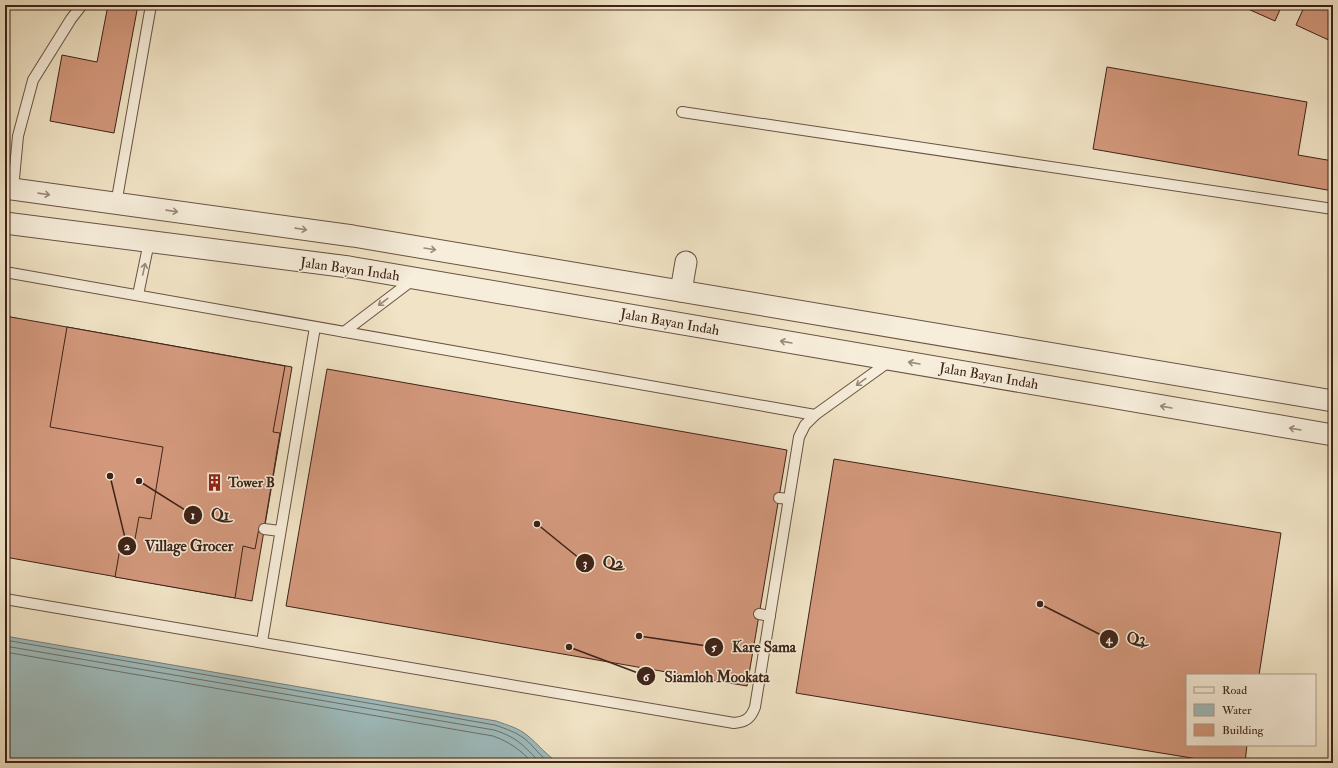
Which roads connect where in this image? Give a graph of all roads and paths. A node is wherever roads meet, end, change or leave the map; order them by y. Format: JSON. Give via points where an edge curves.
{"nodes":[{"id":1,"x":82,"y":5,"type":"edge"},
{"id":2,"x":151,"y":5,"type":"edge"},
{"id":3,"x":682,"y":112,"type":"dead end"},
{"id":4,"x":9,"y":189,"type":"edge"},
{"id":5,"x":116,"y":204,"type":"junction"},
{"id":6,"x":1333,"y":209,"type":"edge"},
{"id":7,"x":5,"y":223,"type":"edge"},
{"id":8,"x":149,"y":242,"type":"junction"},
{"id":9,"x":686,"y":262,"type":"dead end"},
{"id":10,"x":5,"y":272,"type":"edge"},
{"id":11,"x":414,"y":278,"type":"junction"},
{"id":12,"x":681,"y":291,"type":"junction"},
{"id":13,"x":138,"y":295,"type":"junction"},
{"id":14,"x":315,"y":327,"type":"junction"},
{"id":15,"x":344,"y":332,"type":"junction"},
{"id":16,"x":892,"y":360,"type":"junction"},
{"id":17,"x":1333,"y":401,"type":"edge"},
{"id":18,"x":816,"y":415,"type":"junction"},
{"id":19,"x":1333,"y":435,"type":"edge"},
{"id":20,"x":264,"y":528,"type":"dead end"},
{"id":21,"x":280,"y":531,"type":"junction"},
{"id":22,"x":766,"y":570,"type":"dead end"},
{"id":23,"x":777,"y":572,"type":"junction"},
{"id":24,"x":5,"y":599,"type":"edge"},
{"id":25,"x":759,"y":614,"type":"dead end"},
{"id":26,"x":770,"y":616,"type":"junction"},
{"id":27,"x":262,"y":642,"type":"junction"}],
"edges":[{"from":1,"to":4,"type":"lane","via":[[33,80],[18,136]]},
{"from":2,"to":5,"type":"lane"},
{"from":3,"to":6,"type":"lane"},
{"from":4,"to":5,"type":"street","one_way":true},
{"from":5,"to":12,"type":"street","one_way":true,"via":[[353,236]]},
{"from":7,"to":8,"type":"street","name":"Jalan Bayan Indah"},
{"from":8,"to":11,"type":"street","name":"Jalan Bayan Indah","via":[[349,267]]},
{"from":13,"to":8,"type":"lane","one_way":true},
{"from":9,"to":12,"type":"street"},
{"from":10,"to":13,"type":"lane"},
{"from":11,"to":15,"type":"lane","one_way":true},
{"from":16,"to":11,"type":"street","name":"Jalan Bayan Indah","one_way":true},
{"from":12,"to":17,"type":"street"},
{"from":13,"to":14,"type":"lane"},
{"from":14,"to":15,"type":"lane"},
{"from":14,"to":21,"type":"lane"},
{"from":15,"to":18,"type":"lane"},
{"from":16,"to":18,"type":"lane","one_way":true},
{"from":19,"to":16,"type":"street","name":"Jalan Bayan Indah","one_way":true},
{"from":18,"to":23,"type":"lane","via":[[805,425],[799,437],[784,498]]},
{"from":20,"to":21,"type":"lane"},
{"from":21,"to":27,"type":"lane"},
{"from":22,"to":23,"type":"lane"},
{"from":23,"to":26,"type":"lane"},
{"from":24,"to":27,"type":"lane"},
{"from":25,"to":26,"type":"lane"},
{"from":26,"to":27,"type":"lane","via":[[755,708],[747,720],[734,723]]}]}
